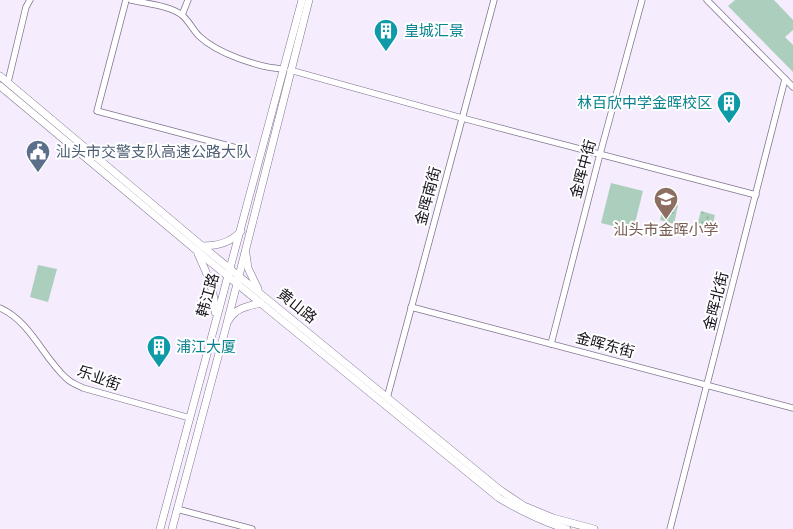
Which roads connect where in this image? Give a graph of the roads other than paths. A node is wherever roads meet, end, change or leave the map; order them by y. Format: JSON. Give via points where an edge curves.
{"nodes":[{"id":1,"x":30,"y":0,"type":"edge"},
{"id":2,"x":126,"y":0,"type":"edge"},
{"id":3,"x":131,"y":0,"type":"edge"},
{"id":4,"x":188,"y":0,"type":"edge"},
{"id":5,"x":302,"y":0,"type":"edge"},
{"id":6,"x":309,"y":0,"type":"edge"},
{"id":7,"x":494,"y":0,"type":"edge"},
{"id":8,"x":642,"y":0,"type":"edge"},
{"id":9,"x":707,"y":0,"type":"edge"},
{"id":10,"x":182,"y":15,"type":"junction"},
{"id":11,"x":287,"y":69,"type":"junction"},
{"id":12,"x":0,"y":76,"type":"edge"},
{"id":13,"x":785,"y":79,"type":"junction"},
{"id":14,"x":8,"y":82,"type":"junction"},
{"id":15,"x":0,"y":86,"type":"edge"},
{"id":16,"x":793,"y":87,"type":"edge"},
{"id":17,"x":462,"y":118,"type":"junction"},
{"id":18,"x":244,"y":150,"type":"dead end"},
{"id":19,"x":600,"y":154,"type":"junction"},
{"id":20,"x":756,"y":195,"type":"junction"},
{"id":21,"x":241,"y":231,"type":"junction"},
{"id":22,"x":246,"y":248,"type":"junction"},
{"id":23,"x":199,"y":249,"type":"junction"},
{"id":24,"x":229,"y":273,"type":"junction"},
{"id":25,"x":239,"y":276,"type":"junction"},
{"id":26,"x":237,"y":284,"type":"junction"},
{"id":27,"x":262,"y":299,"type":"junction"},
{"id":28,"x":411,"y":307,"type":"junction"},
{"id":29,"x":0,"y":308,"type":"edge"},
{"id":30,"x":214,"y":324,"type":"junction"},
{"id":31,"x":226,"y":327,"type":"junction"},
{"id":32,"x":551,"y":344,"type":"junction"},
{"id":33,"x":707,"y":385,"type":"junction"},
{"id":34,"x":386,"y":398,"type":"junction"},
{"id":35,"x":793,"y":408,"type":"edge"},
{"id":36,"x":190,"y":418,"type":"junction"},
{"id":37,"x":177,"y":509,"type":"junction"},
{"id":38,"x":160,"y":529,"type":"edge"},
{"id":39,"x":172,"y":529,"type":"edge"},
{"id":40,"x":252,"y":529,"type":"edge"},
{"id":41,"x":568,"y":529,"type":"edge"},
{"id":42,"x":594,"y":529,"type":"edge"},
{"id":43,"x":670,"y":529,"type":"edge"}],
"edges":[{"from":1,"to":14,"type":"street"},
{"from":2,"to":18,"type":"street","via":[[97,111]]},
{"from":3,"to":10,"type":"street","via":[[171,9]]},
{"from":4,"to":10,"type":"street"},
{"from":5,"to":11,"type":"street","name":"韩江路"},
{"from":6,"to":11,"type":"street","name":"韩江路"},
{"from":7,"to":17,"type":"street","name":"金晖南街"},
{"from":8,"to":19,"type":"street","name":"金晖中街"},
{"from":9,"to":13,"type":"street"},
{"from":10,"to":11,"type":"street","via":[[209,44],[239,58]]},
{"from":11,"to":17,"type":"street"},
{"from":11,"to":21,"type":"street","name":"韩江路"},
{"from":11,"to":22,"type":"street","name":"韩江路"},
{"from":12,"to":14,"type":"street","name":"黄山路"},
{"from":13,"to":16,"type":"street"},
{"from":13,"to":20,"type":"street","name":"金晖北街"},
{"from":14,"to":23,"type":"street","name":"黄山路"},
{"from":15,"to":23,"type":"street","name":"黄山路"},
{"from":17,"to":19,"type":"street"},
{"from":17,"to":28,"type":"street","name":"金晖南街"},
{"from":19,"to":20,"type":"street"},
{"from":19,"to":32,"type":"street","name":"金晖中街"},
{"from":20,"to":33,"type":"street","name":"金晖北街"},
{"from":21,"to":23,"type":"street","via":[[226,242]]},
{"from":21,"to":24,"type":"street","name":"韩江路"},
{"from":22,"to":25,"type":"street","name":"韩江路"},
{"from":22,"to":27,"type":"street","via":[[248,268]]},
{"from":23,"to":24,"type":"street","name":"黄山路"},
{"from":23,"to":30,"type":"street","via":[[214,296]]},
{"from":24,"to":25,"type":"street","name":"黄山路"},
{"from":24,"to":26,"type":"street","name":"黄山路"},
{"from":24,"to":30,"type":"street","name":"韩江路"},
{"from":25,"to":26,"type":"street","name":"韩江路"},
{"from":25,"to":27,"type":"street","name":"黄山路"},
{"from":26,"to":27,"type":"street","name":"黄山路"},
{"from":26,"to":31,"type":"street","name":"韩江路"},
{"from":27,"to":31,"type":"street","via":[[239,309]]},
{"from":27,"to":34,"type":"street","name":"黄山路"},
{"from":27,"to":41,"type":"street","name":"黄山路","via":[[499,498],[522,512]]},
{"from":28,"to":32,"type":"street","name":"金晖东街"},
{"from":28,"to":34,"type":"street","name":"金晖南街"},
{"from":29,"to":36,"type":"street","name":"乐业街","via":[[20,320],[68,380],[83,388]]},
{"from":30,"to":36,"type":"street","name":"韩江路"},
{"from":31,"to":37,"type":"street","name":"韩江路"},
{"from":32,"to":33,"type":"street","name":"金晖东街"},
{"from":33,"to":35,"type":"street","name":"金晖东街"},
{"from":33,"to":43,"type":"street","name":"金晖北街"},
{"from":34,"to":42,"type":"street","name":"黄山路","via":[[524,506]]},
{"from":36,"to":38,"type":"street","name":"韩江路"},
{"from":37,"to":39,"type":"street","name":"韩江路"},
{"from":37,"to":40,"type":"street"}]}
